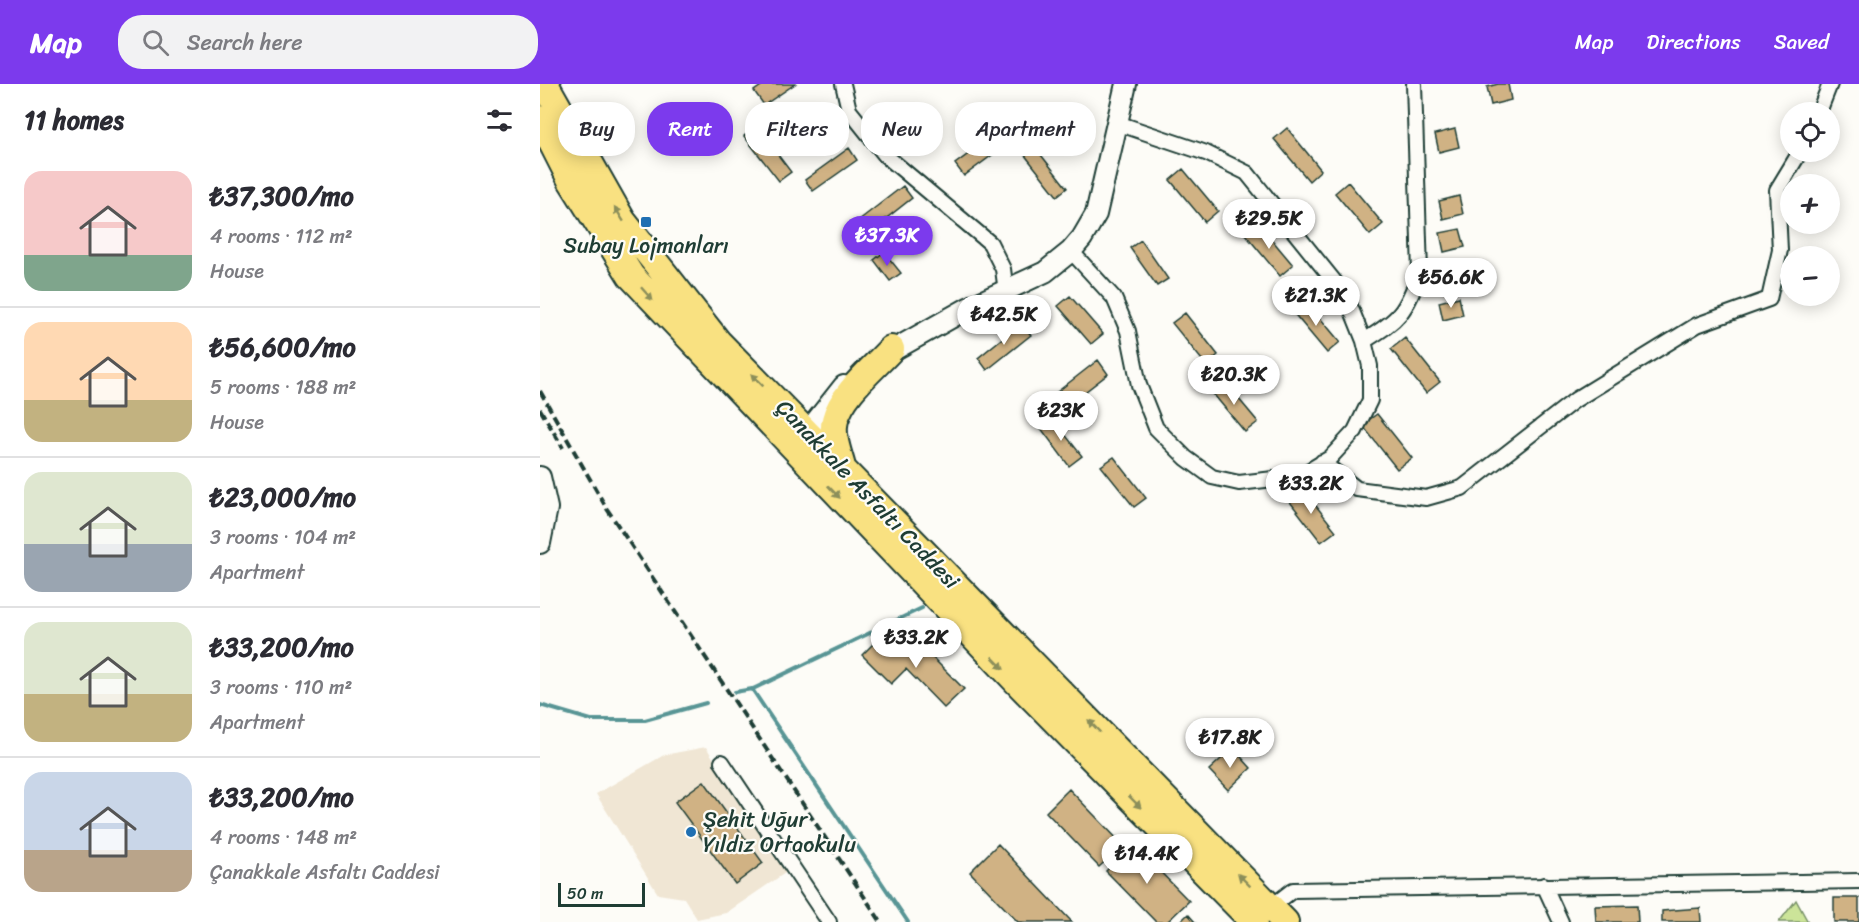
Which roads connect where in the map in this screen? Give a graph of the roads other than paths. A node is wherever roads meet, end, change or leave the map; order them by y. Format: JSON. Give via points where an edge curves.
{"nodes":[{"id":1,"x":545,"y":84,"type":"edge"},
{"id":2,"x":843,"y":84,"type":"edge"},
{"id":3,"x":1126,"y":84,"type":"edge"},
{"id":4,"x":1414,"y":84,"type":"edge"},
{"id":5,"x":1830,"y":84,"type":"edge"},
{"id":6,"x":1823,"y":102,"type":"edge"},
{"id":7,"x":540,"y":119,"type":"edge"},
{"id":8,"x":1117,"y":123,"type":"junction"},
{"id":9,"x":1794,"y":162,"type":"edge"},
{"id":10,"x":1071,"y":251,"type":"junction"},
{"id":11,"x":1006,"y":292,"type":"junction"},
{"id":12,"x":1364,"y":341,"type":"junction"},
{"id":13,"x":891,"y":349,"type":"junction"},
{"id":14,"x":801,"y":440,"type":"junction"},
{"id":15,"x":1322,"y":462,"type":"junction"},
{"id":16,"x":842,"y":467,"type":"junction"},
{"id":17,"x":540,"y":477,"type":"edge"},
{"id":18,"x":540,"y":543,"type":"edge"},
{"id":19,"x":722,"y":762,"type":"dead end"},
{"id":20,"x":1859,"y":881,"type":"edge"},
{"id":21,"x":1544,"y":885,"type":"junction"},
{"id":22,"x":1270,"y":917,"type":"edge"},
{"id":23,"x":829,"y":922,"type":"edge"},
{"id":24,"x":1561,"y":922,"type":"edge"}],
"edges":[{"from":14,"to":1,"type":"highway","name":"Çanakkale Asfaltı Caddesi","one_way":true,"via":[[622,220]]},
{"from":2,"to":11,"type":"street","via":[[849,110],[885,155],[990,243],[1003,268]]},
{"from":3,"to":8,"type":"street"},
{"from":4,"to":12,"type":"street","via":[[1420,272],[1410,301],[1394,322]]},
{"from":5,"to":6,"type":"street"},
{"from":7,"to":14,"type":"highway","name":"Çanakkale Asfaltı Caddesi","one_way":true,"via":[[571,180],[631,276]]},
{"from":8,"to":10,"type":"street","via":[[1096,214]]},
{"from":8,"to":12,"type":"street","via":[[1206,153],[1247,173],[1346,296]]},
{"from":9,"to":15,"type":"street","via":[[1777,190],[1780,250],[1769,299],[1687,331],[1575,400],[1462,488],[1426,498],[1356,489]]},
{"from":10,"to":11,"type":"street","via":[[1045,272]]},
{"from":10,"to":15,"type":"street","via":[[1114,298],[1128,331],[1139,385],[1156,428],[1186,458],[1212,477],[1239,483],[1300,476]]},
{"from":11,"to":13,"type":"street"},
{"from":12,"to":15,"type":"street","via":[[1370,366],[1370,400],[1355,431]]},
{"from":13,"to":14,"type":"street","via":[[846,383]]},
{"from":13,"to":16,"type":"highway","via":[[847,398],[835,419],[834,436]]},
{"from":14,"to":16,"type":"highway","name":"Çanakkale Asfaltı Caddesi"},
{"from":14,"to":22,"type":"highway","name":"Çanakkale Asfaltı Caddesi","one_way":true,"via":[[1022,687]]},
{"from":22,"to":16,"type":"highway","name":"Çanakkale Asfaltı Caddesi","one_way":true},
{"from":17,"to":18,"type":"street","via":[[547,508]]},
{"from":19,"to":23,"type":"street"},
{"from":20,"to":21,"type":"street"},
{"from":21,"to":22,"type":"street","via":[[1293,890]]},
{"from":21,"to":24,"type":"street"}]}
